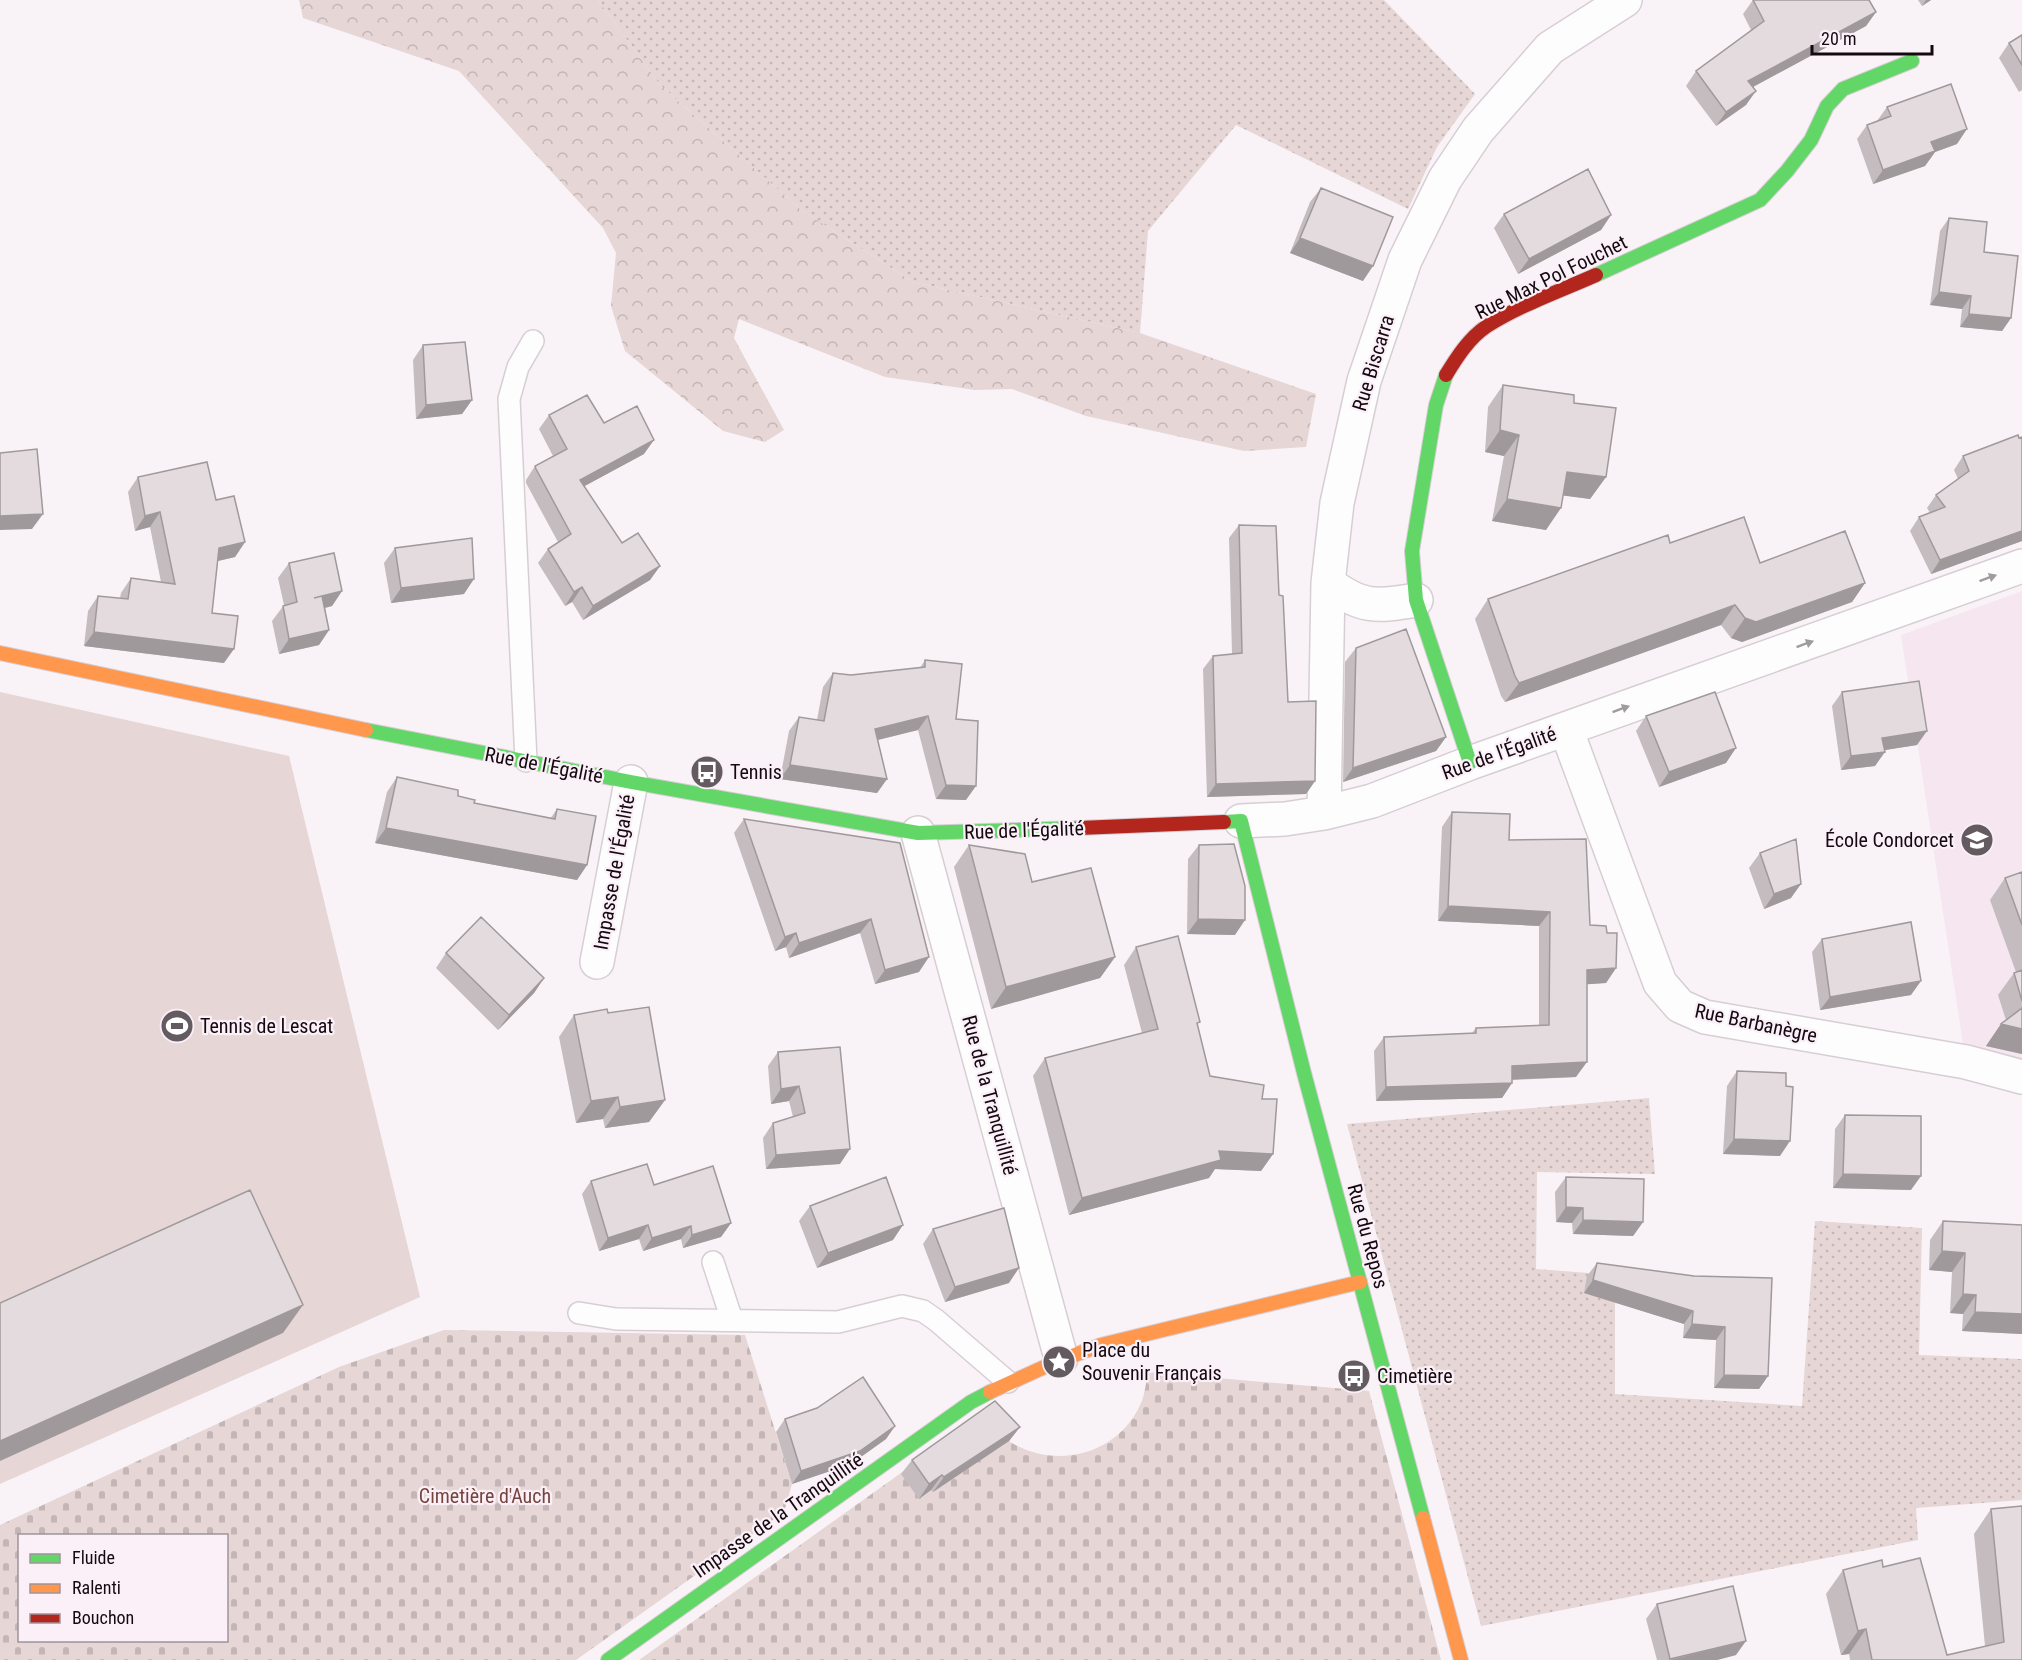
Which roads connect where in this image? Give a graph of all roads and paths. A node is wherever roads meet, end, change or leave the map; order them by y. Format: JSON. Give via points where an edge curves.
{"nodes":[{"id":1,"x":1625,"y":0,"type":"edge"},
{"id":2,"x":1912,"y":61,"type":"dead end"},
{"id":3,"x":533,"y":341,"type":"dead end"},
{"id":4,"x":2022,"y":566,"type":"edge"},
{"id":5,"x":1328,"y":583,"type":"junction"},
{"id":6,"x":1416,"y":600,"type":"junction"},
{"id":7,"x":0,"y":653,"type":"edge"},
{"id":8,"x":1566,"y":729,"type":"junction"},
{"id":9,"x":526,"y":761,"type":"junction"},
{"id":10,"x":1470,"y":763,"type":"junction"},
{"id":11,"x":631,"y":782,"type":"junction"},
{"id":12,"x":1324,"y":813,"type":"junction"},
{"id":13,"x":1241,"y":821,"type":"junction"},
{"id":14,"x":918,"y":833,"type":"junction"},
{"id":15,"x":597,"y":962,"type":"dead end"},
{"id":16,"x":2022,"y":1077,"type":"edge"},
{"id":17,"x":713,"y":1262,"type":"dead end"},
{"id":18,"x":1360,"y":1282,"type":"junction"},
{"id":19,"x":579,"y":1313,"type":"dead end"},
{"id":20,"x":732,"y":1320,"type":"junction"},
{"id":21,"x":1061,"y":1358,"type":"junction"},
{"id":22,"x":1008,"y":1382,"type":"junction"},
{"id":23,"x":608,"y":1660,"type":"edge"},
{"id":24,"x":1461,"y":1660,"type":"edge"}],
"edges":[{"from":1,"to":5,"type":"street","name":"Rue Biscarra","via":[[1550,48],[1478,130],[1445,179],[1405,260],[1364,381],[1337,503]]},
{"from":2,"to":6,"type":"street","name":"Rue Max Pol Fouchet","via":[[1843,89],[1827,106],[1811,140],[1760,200],[1516,311],[1486,327],[1462,349],[1446,375],[1436,405],[1412,551]]},
{"from":3,"to":9,"type":"lane","via":[[518,367],[509,399]]},
{"from":8,"to":4,"type":"street","name":"Rue de l'Égalité","one_way":true},
{"from":5,"to":6,"type":"street","via":[[1346,597],[1368,605]]},
{"from":5,"to":12,"type":"street","name":"Rue Biscarra"},
{"from":6,"to":10,"type":"street","name":"Rue Max Pol Fouchet"},
{"from":7,"to":9,"type":"street","name":"Rue de l'Égalité"},
{"from":8,"to":10,"type":"street","name":"Rue de l'Égalité"},
{"from":8,"to":16,"type":"street","name":"Rue Barbanègre","via":[[1660,983],[1680,1006],[1705,1017],[1966,1062]]},
{"from":9,"to":11,"type":"street","name":"Rue de l'Égalité"},
{"from":10,"to":12,"type":"street","name":"Rue de l'Égalité","via":[[1372,801]]},
{"from":11,"to":14,"type":"street","name":"Rue de l'Égalité"},
{"from":11,"to":15,"type":"street","name":"Impasse de l'Égalité"},
{"from":12,"to":13,"type":"street","name":"Rue de l'Égalité"},
{"from":13,"to":14,"type":"street","name":"Rue de l'Égalité"},
{"from":13,"to":18,"type":"street","name":"Rue du Repos"},
{"from":14,"to":21,"type":"street","name":"Rue de la Tranquillité"},
{"from":17,"to":20,"type":"lane"},
{"from":18,"to":21,"type":"street"},
{"from":18,"to":24,"type":"street","name":"Rue du Repos"},
{"from":19,"to":20,"type":"lane","via":[[616,1319]]},
{"from":20,"to":22,"type":"lane","via":[[838,1322],[902,1306],[923,1311],[936,1320]]},
{"from":21,"to":22,"type":"street"},
{"from":22,"to":23,"type":"street","name":"Impasse de la Tranquillité","via":[[971,1402]]}]}
